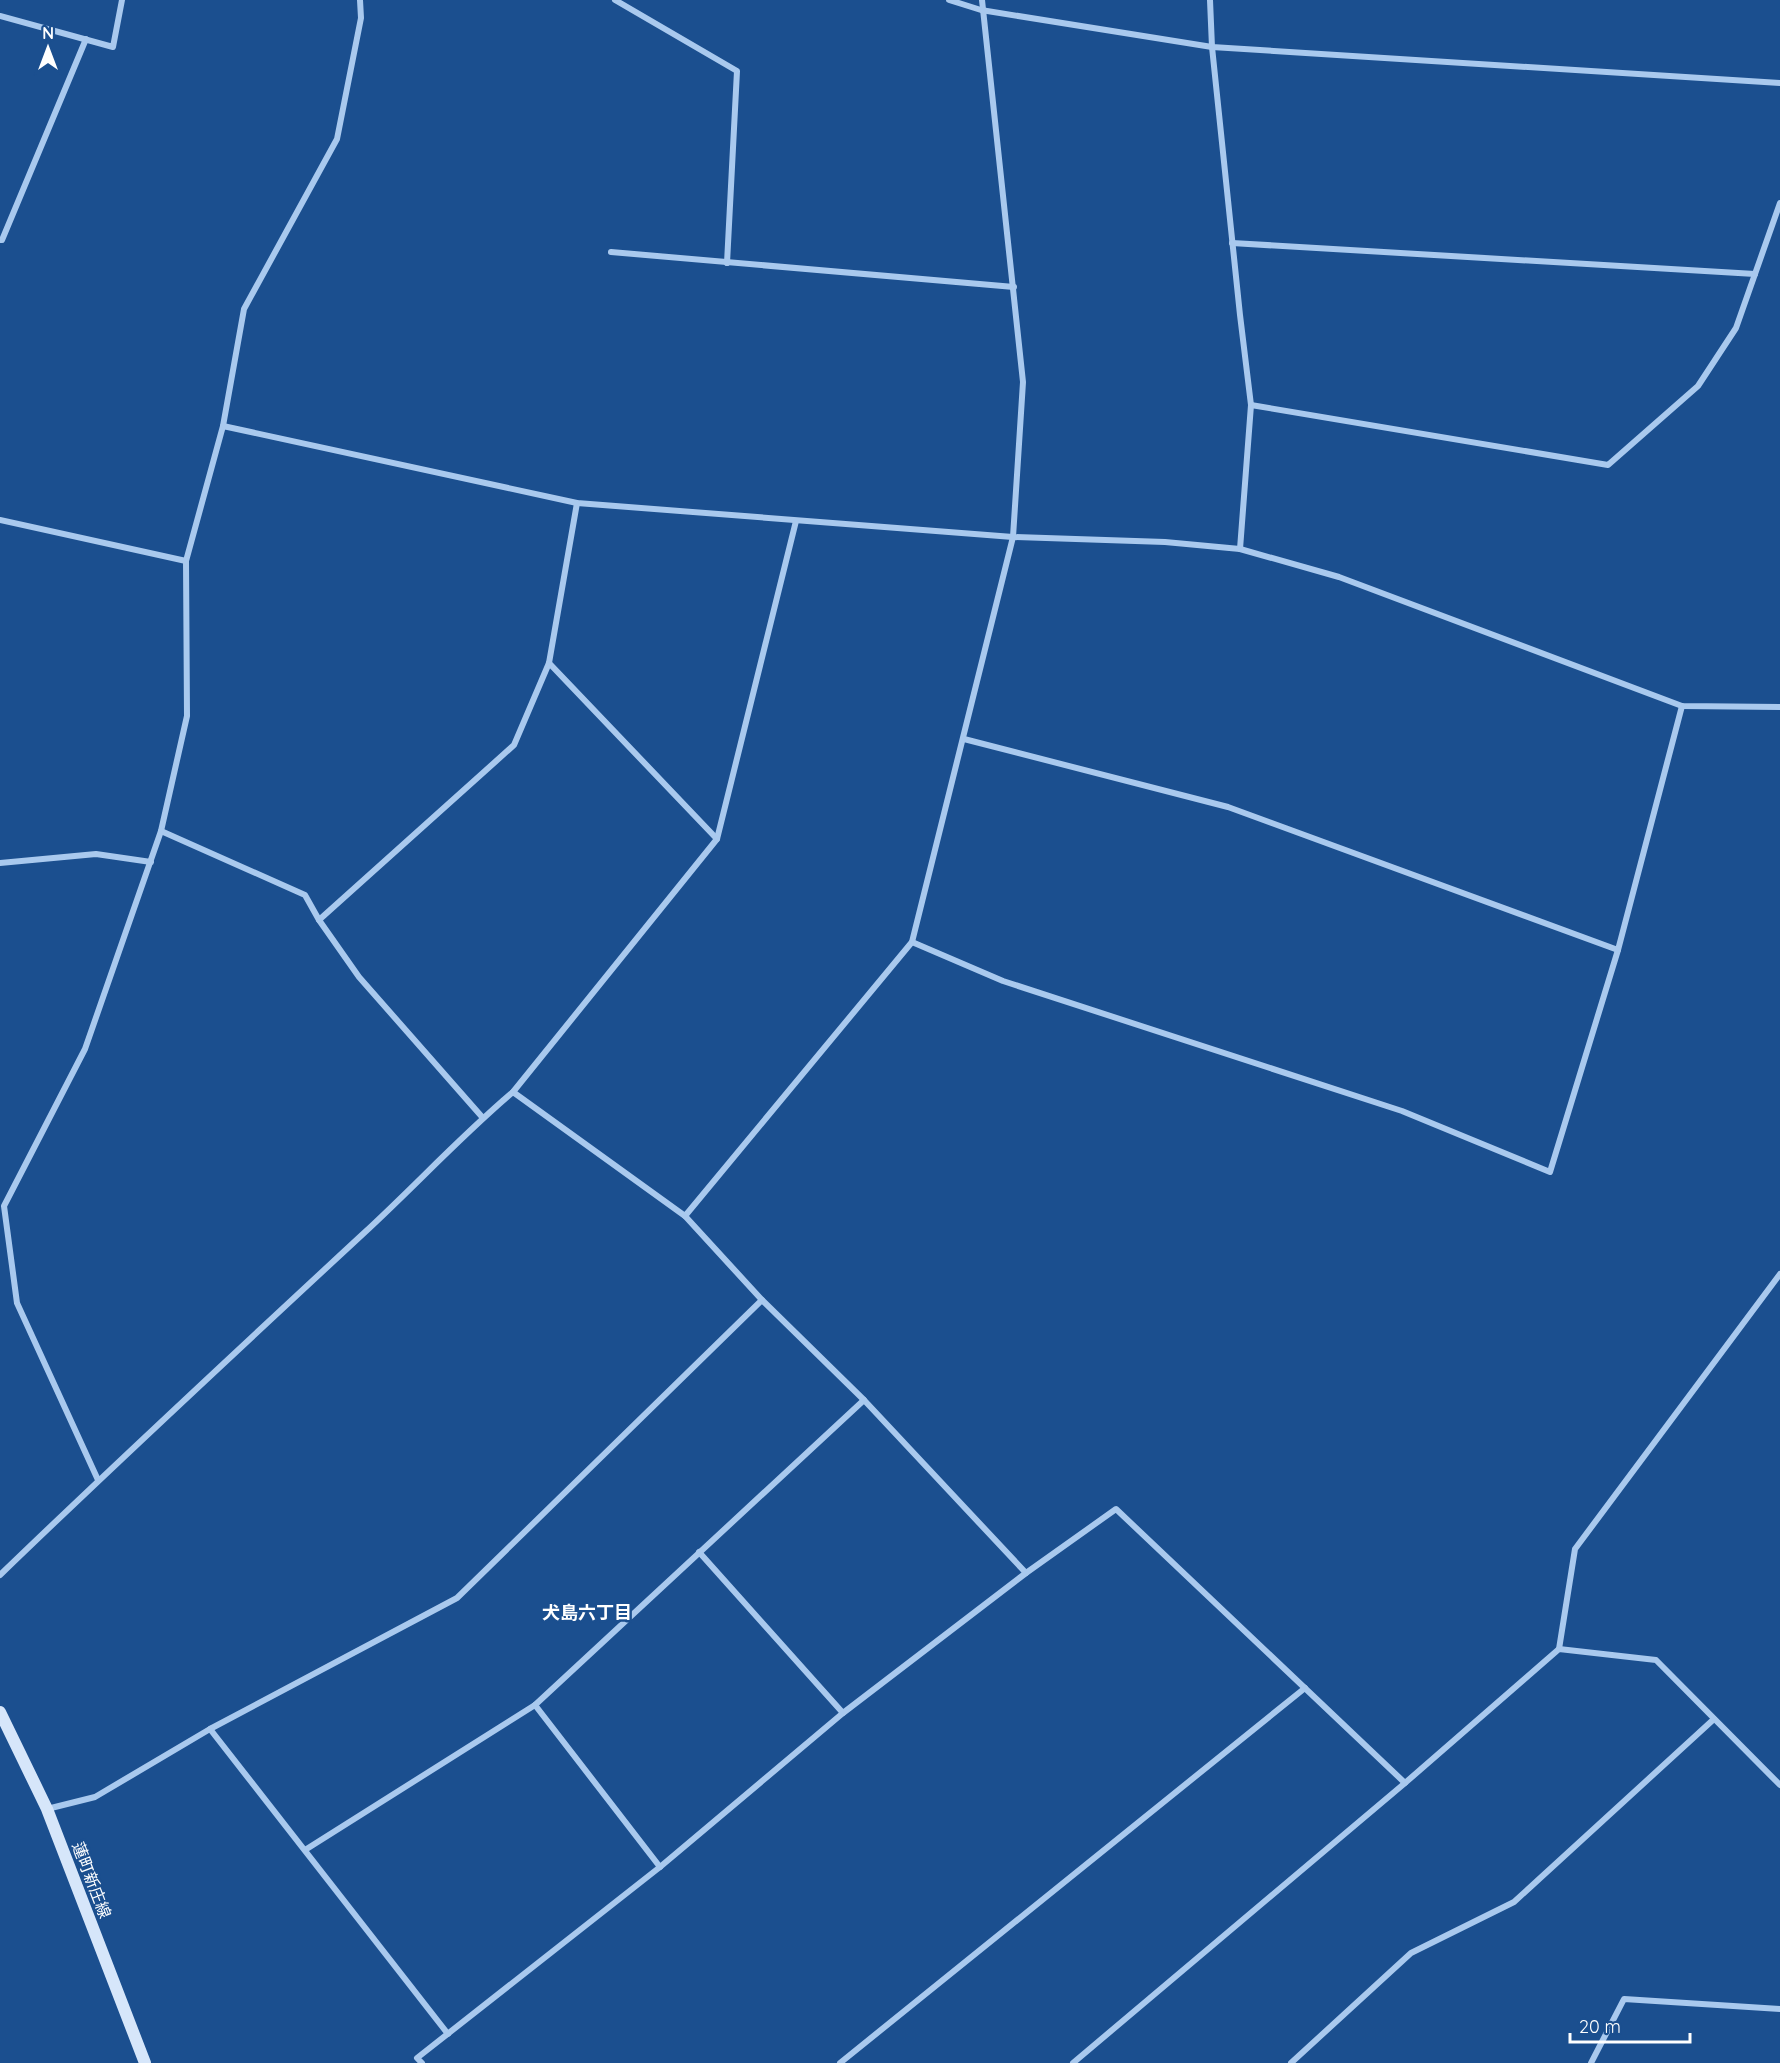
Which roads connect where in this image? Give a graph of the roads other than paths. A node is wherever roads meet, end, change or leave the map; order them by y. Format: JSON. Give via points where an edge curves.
{"nodes":[{"id":1,"x":122,"y":0,"type":"edge"},
{"id":2,"x":360,"y":0,"type":"edge"},
{"id":3,"x":615,"y":0,"type":"edge"},
{"id":4,"x":949,"y":0,"type":"edge"},
{"id":5,"x":982,"y":0,"type":"edge"},
{"id":6,"x":1210,"y":0,"type":"edge"},
{"id":7,"x":981,"y":10,"type":"junction"},
{"id":8,"x":0,"y":16,"type":"edge"},
{"id":9,"x":86,"y":39,"type":"junction"},
{"id":10,"x":1212,"y":47,"type":"junction"},
{"id":11,"x":1780,"y":83,"type":"edge"},
{"id":12,"x":1780,"y":203,"type":"edge"},
{"id":13,"x":0,"y":240,"type":"edge"},
{"id":14,"x":1232,"y":243,"type":"junction"},
{"id":15,"x":611,"y":252,"type":"dead end"},
{"id":16,"x":727,"y":262,"type":"junction"},
{"id":17,"x":1755,"y":274,"type":"junction"},
{"id":18,"x":1014,"y":287,"type":"junction"},
{"id":19,"x":1251,"y":405,"type":"junction"},
{"id":20,"x":223,"y":426,"type":"junction"},
{"id":21,"x":577,"y":503,"type":"junction"},
{"id":22,"x":0,"y":520,"type":"edge"},
{"id":23,"x":796,"y":520,"type":"junction"},
{"id":24,"x":1013,"y":537,"type":"junction"},
{"id":25,"x":1240,"y":549,"type":"junction"},
{"id":26,"x":186,"y":561,"type":"junction"},
{"id":27,"x":549,"y":663,"type":"junction"},
{"id":28,"x":1682,"y":706,"type":"junction"},
{"id":29,"x":1780,"y":707,"type":"edge"},
{"id":30,"x":964,"y":738,"type":"junction"},
{"id":31,"x":161,"y":831,"type":"junction"},
{"id":32,"x":717,"y":839,"type":"junction"},
{"id":33,"x":151,"y":861,"type":"junction"},
{"id":34,"x":0,"y":863,"type":"edge"},
{"id":35,"x":319,"y":920,"type":"junction"},
{"id":36,"x":912,"y":942,"type":"junction"},
{"id":37,"x":1618,"y":950,"type":"junction"},
{"id":38,"x":513,"y":1092,"type":"junction"},
{"id":39,"x":483,"y":1118,"type":"junction"},
{"id":40,"x":686,"y":1216,"type":"junction"},
{"id":41,"x":1780,"y":1274,"type":"edge"},
{"id":42,"x":762,"y":1300,"type":"junction"},
{"id":43,"x":864,"y":1400,"type":"junction"},
{"id":44,"x":98,"y":1480,"type":"junction"},
{"id":45,"x":699,"y":1552,"type":"junction"},
{"id":46,"x":1026,"y":1573,"type":"junction"},
{"id":47,"x":0,"y":1575,"type":"edge"},
{"id":48,"x":1559,"y":1649,"type":"junction"},
{"id":49,"x":1305,"y":1688,"type":"junction"},
{"id":50,"x":535,"y":1705,"type":"junction"},
{"id":51,"x":0,"y":1712,"type":"edge"},
{"id":52,"x":843,"y":1713,"type":"junction"},
{"id":53,"x":1714,"y":1719,"type":"junction"},
{"id":54,"x":210,"y":1729,"type":"junction"},
{"id":55,"x":1405,"y":1783,"type":"junction"},
{"id":56,"x":1780,"y":1785,"type":"edge"},
{"id":57,"x":47,"y":1809,"type":"junction"},
{"id":58,"x":305,"y":1850,"type":"junction"},
{"id":59,"x":660,"y":1867,"type":"junction"},
{"id":60,"x":1780,"y":2009,"type":"edge"},
{"id":61,"x":448,"y":2034,"type":"junction"},
{"id":62,"x":420,"y":2061,"type":"edge"},
{"id":63,"x":145,"y":2063,"type":"edge"},
{"id":64,"x":411,"y":2063,"type":"edge"},
{"id":65,"x":840,"y":2063,"type":"edge"},
{"id":66,"x":1073,"y":2063,"type":"edge"},
{"id":67,"x":1291,"y":2063,"type":"edge"},
{"id":68,"x":1591,"y":2063,"type":"edge"}],
"edges":[{"from":1,"to":9,"type":"street","via":[[113,47]]},
{"from":2,"to":20,"type":"street","via":[[361,18],[337,139],[244,309]]},
{"from":3,"to":16,"type":"street","via":[[736,71]]},
{"from":4,"to":7,"type":"street"},
{"from":5,"to":7,"type":"street"},
{"from":6,"to":10,"type":"street"},
{"from":7,"to":10,"type":"street"},
{"from":7,"to":18,"type":"street"},
{"from":8,"to":9,"type":"street"},
{"from":9,"to":13,"type":"street"},
{"from":10,"to":11,"type":"street"},
{"from":10,"to":14,"type":"street"},
{"from":12,"to":17,"type":"street"},
{"from":14,"to":17,"type":"street"},
{"from":14,"to":19,"type":"street"},
{"from":15,"to":16,"type":"street"},
{"from":16,"to":18,"type":"street"},
{"from":17,"to":19,"type":"street","via":[[1736,328],[1698,386],[1608,465]]},
{"from":18,"to":24,"type":"street","via":[[1023,382]]},
{"from":19,"to":25,"type":"street"},
{"from":20,"to":21,"type":"street"},
{"from":20,"to":26,"type":"street"},
{"from":21,"to":23,"type":"street"},
{"from":21,"to":27,"type":"street"},
{"from":22,"to":26,"type":"street"},
{"from":23,"to":24,"type":"street"},
{"from":23,"to":32,"type":"street"},
{"from":24,"to":25,"type":"street","via":[[1165,542]]},
{"from":24,"to":30,"type":"street"},
{"from":25,"to":28,"type":"street","via":[[1339,577]]},
{"from":26,"to":31,"type":"street","via":[[187,716]]},
{"from":27,"to":32,"type":"street"},
{"from":27,"to":35,"type":"street","via":[[514,745]]},
{"from":28,"to":29,"type":"street"},
{"from":28,"to":37,"type":"street"},
{"from":30,"to":36,"type":"street"},
{"from":30,"to":37,"type":"street","via":[[1228,807]]},
{"from":31,"to":33,"type":"street"},
{"from":31,"to":35,"type":"street","via":[[305,895]]},
{"from":32,"to":38,"type":"street"},
{"from":33,"to":34,"type":"street","via":[[96,854]]},
{"from":33,"to":44,"type":"street","via":[[85,1049],[4,1206],[17,1303]]},
{"from":35,"to":39,"type":"street","via":[[359,977]]},
{"from":36,"to":37,"type":"street","via":[[1003,981],[1402,1111],[1550,1172]]},
{"from":36,"to":40,"type":"street"},
{"from":38,"to":39,"type":"street"},
{"from":38,"to":40,"type":"street"},
{"from":39,"to":44,"type":"street"},
{"from":40,"to":42,"type":"street"},
{"from":41,"to":48,"type":"street","via":[[1575,1549]]},
{"from":42,"to":43,"type":"street"},
{"from":42,"to":54,"type":"street","via":[[457,1598]]},
{"from":43,"to":45,"type":"street"},
{"from":43,"to":46,"type":"street"},
{"from":44,"to":47,"type":"street"},
{"from":45,"to":50,"type":"street"},
{"from":45,"to":52,"type":"street"},
{"from":46,"to":49,"type":"street","via":[[1116,1509]]},
{"from":46,"to":52,"type":"street"},
{"from":48,"to":53,"type":"street","via":[[1656,1660]]},
{"from":48,"to":55,"type":"street"},
{"from":49,"to":55,"type":"street"},
{"from":49,"to":65,"type":"street"},
{"from":50,"to":58,"type":"street"},
{"from":50,"to":59,"type":"street"},
{"from":51,"to":57,"type":"main road","name":"蓮町新庄線"},
{"from":52,"to":59,"type":"street"},
{"from":53,"to":56,"type":"street"},
{"from":53,"to":67,"type":"street","via":[[1514,1902],[1411,1953]]},
{"from":54,"to":57,"type":"street","via":[[95,1797]]},
{"from":54,"to":58,"type":"street"},
{"from":55,"to":66,"type":"street"},
{"from":57,"to":63,"type":"main road","name":"蓮町新庄線"},
{"from":58,"to":61,"type":"street"},
{"from":59,"to":61,"type":"street"},
{"from":60,"to":68,"type":"street","via":[[1624,1999]]},
{"from":61,"to":62,"type":"street"},
{"from":62,"to":64,"type":"street"}]}
